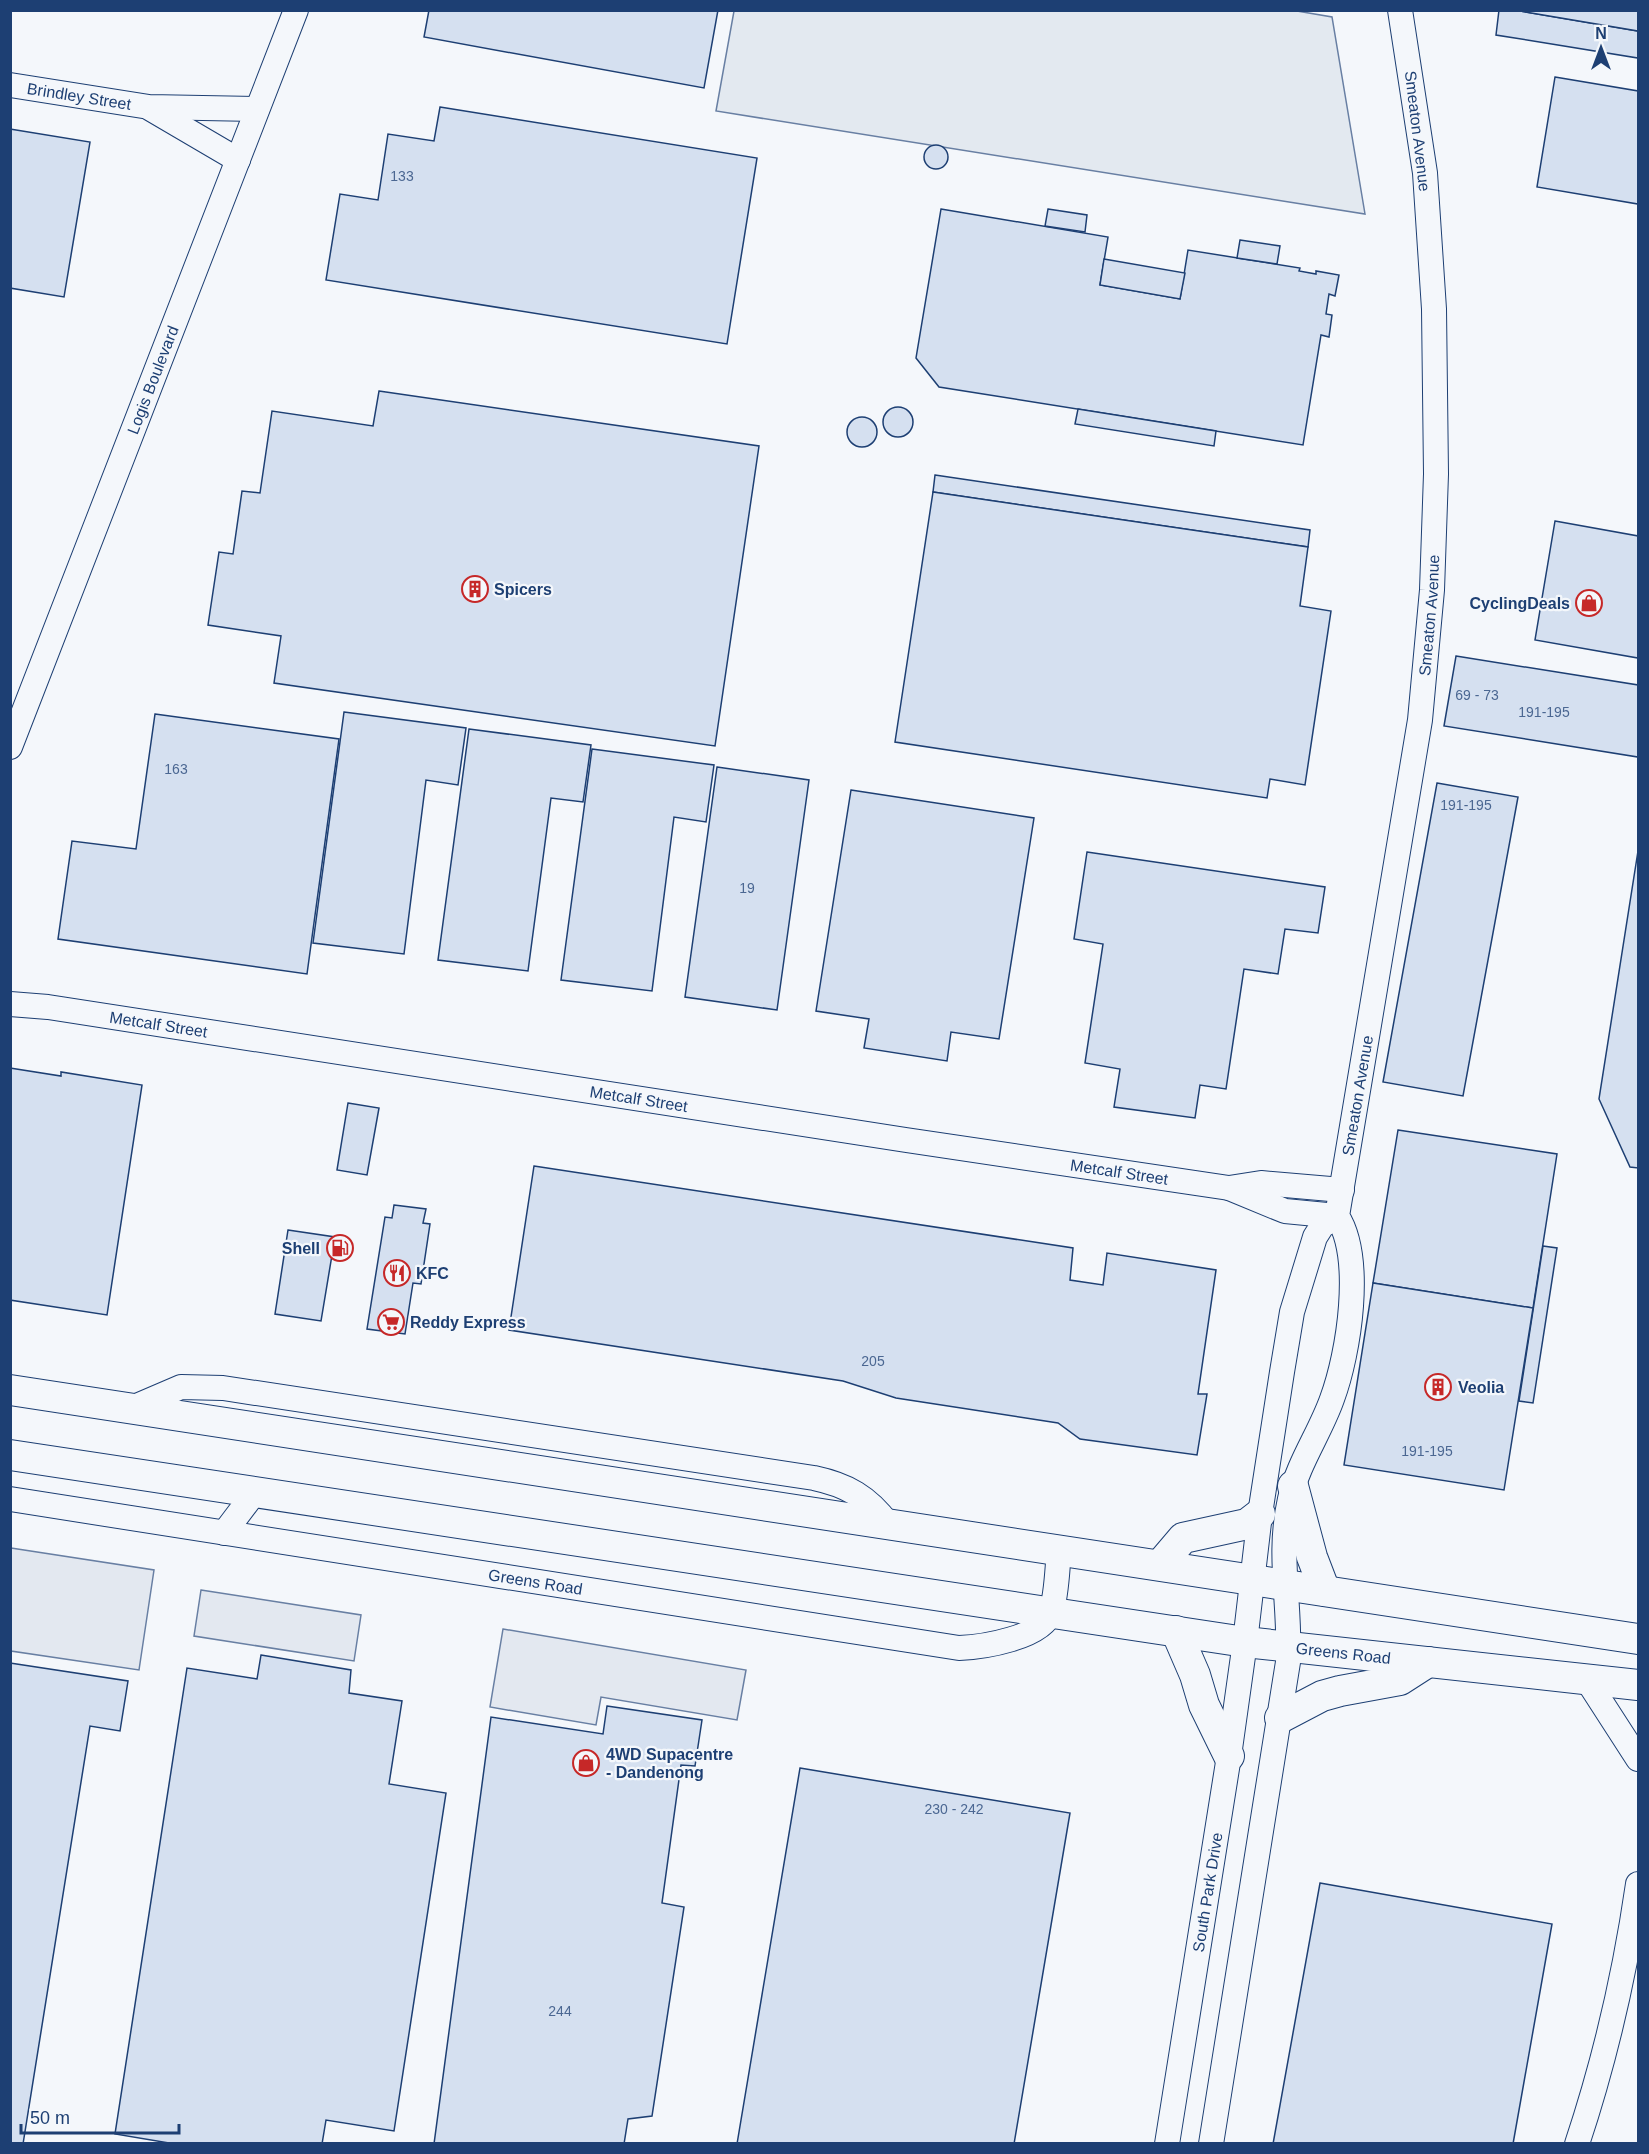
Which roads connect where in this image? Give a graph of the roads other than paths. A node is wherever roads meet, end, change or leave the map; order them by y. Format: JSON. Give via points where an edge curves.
{"nodes":[{"id":1,"x":296,"y":10,"type":"edge"},
{"id":2,"x":1400,"y":10,"type":"edge"},
{"id":3,"x":10,"y":85,"type":"edge"},
{"id":4,"x":149,"y":107,"type":"junction"},
{"id":5,"x":257,"y":109,"type":"junction"},
{"id":6,"x":238,"y":160,"type":"junction"},
{"id":7,"x":12,"y":742,"type":"edge"},
{"id":8,"x":10,"y":992,"type":"edge"},
{"id":9,"x":10,"y":1004,"type":"edge"},
{"id":10,"x":48,"y":1007,"type":"junction"},
{"id":11,"x":1229,"y":1188,"type":"junction"},
{"id":12,"x":1342,"y":1190,"type":"junction"},
{"id":13,"x":1337,"y":1216,"type":"junction"},
{"id":14,"x":10,"y":1390,"type":"edge"},
{"id":15,"x":10,"y":1455,"type":"edge"},
{"id":16,"x":1293,"y":1486,"type":"junction"},
{"id":17,"x":255,"y":1492,"type":"junction"},
{"id":18,"x":10,"y":1499,"type":"edge"},
{"id":19,"x":1260,"y":1514,"type":"junction"},
{"id":20,"x":224,"y":1533,"type":"junction"},
{"id":21,"x":1059,"y":1551,"type":"junction"},
{"id":22,"x":1160,"y":1565,"type":"junction"},
{"id":23,"x":1252,"y":1579,"type":"junction"},
{"id":24,"x":1284,"y":1585,"type":"junction"},
{"id":25,"x":1325,"y":1591,"type":"junction"},
{"id":26,"x":1051,"y":1611,"type":"junction"},
{"id":27,"x":1176,"y":1631,"type":"junction"},
{"id":28,"x":1638,"y":1639,"type":"edge"},
{"id":29,"x":1245,"y":1642,"type":"junction"},
{"id":30,"x":1288,"y":1647,"type":"junction"},
{"id":31,"x":1428,"y":1662,"type":"junction"},
{"id":32,"x":1587,"y":1680,"type":"junction"},
{"id":33,"x":1638,"y":1685,"type":"edge"},
{"id":34,"x":1280,"y":1718,"type":"junction"},
{"id":35,"x":1229,"y":1756,"type":"junction"},
{"id":36,"x":1638,"y":1760,"type":"edge"},
{"id":37,"x":1638,"y":1884,"type":"edge"},
{"id":38,"x":1636,"y":1918,"type":"edge"},
{"id":39,"x":1167,"y":2144,"type":"edge"},
{"id":40,"x":1211,"y":2144,"type":"edge"},
{"id":41,"x":1577,"y":2144,"type":"edge"}],
"edges":[{"from":1,"to":5,"type":"street","name":"Logis Boulevard"},
{"from":2,"to":12,"type":"street","name":"Smeaton Avenue","via":[[1425,173],[1434,309],[1436,474],[1432,590],[1420,720]]},
{"from":3,"to":4,"type":"street","name":"Brindley Street"},
{"from":4,"to":5,"type":"street","name":"Brindley Street"},
{"from":4,"to":6,"type":"street","name":"Brindley Street"},
{"from":5,"to":6,"type":"street","name":"Logis Boulevard"},
{"from":6,"to":7,"type":"street","name":"Logis Boulevard"},
{"from":8,"to":10,"type":"street","name":"Metcalf Street"},
{"from":9,"to":10,"type":"street","name":"Metcalf Street"},
{"from":10,"to":11,"type":"street","name":"Metcalf Street"},
{"from":11,"to":12,"type":"street","name":"Metcalf Street","via":[[1261,1183]]},
{"from":11,"to":13,"type":"street","name":"Metcalf Street","via":[[1285,1211]]},
{"from":12,"to":13,"type":"street","name":"Smeaton Avenue"},
{"from":13,"to":16,"type":"street","via":[[1350,1247],[1346,1341],[1333,1398]]},
{"from":13,"to":19,"type":"street","via":[[1322,1226],[1315,1237],[1295,1301]]},
{"from":14,"to":21,"type":"main road"},
{"from":15,"to":17,"type":"main road","name":"Greens Road"},
{"from":16,"to":24,"type":"street","via":[[1282,1548]]},
{"from":16,"to":25,"type":"main road"},
{"from":17,"to":20,"type":"street"},
{"from":17,"to":26,"type":"main road","name":"Greens Road"},
{"from":18,"to":20,"type":"street","name":"Greens Road"},
{"from":19,"to":22,"type":"main road","via":[[1247,1524],[1183,1538]]},
{"from":19,"to":23,"type":"street"},
{"from":20,"to":26,"type":"street","name":"Greens Road","via":[[959,1648],[979,1647],[1038,1628]]},
{"from":21,"to":22,"type":"main road"},
{"from":21,"to":26,"type":"street"},
{"from":22,"to":23,"type":"main road"},
{"from":23,"to":24,"type":"main road"},
{"from":23,"to":29,"type":"street","name":"South Park Drive"},
{"from":24,"to":25,"type":"main road"},
{"from":24,"to":30,"type":"street"},
{"from":25,"to":28,"type":"main road"},
{"from":26,"to":27,"type":"main road","name":"Greens Road"},
{"from":27,"to":29,"type":"main road","name":"Greens Road"},
{"from":27,"to":35,"type":"main road","via":[[1196,1675],[1204,1705]]},
{"from":29,"to":30,"type":"main road","name":"Greens Road"},
{"from":29,"to":35,"type":"street","name":"South Park Drive"},
{"from":30,"to":31,"type":"main road","name":"Greens Road"},
{"from":30,"to":34,"type":"street"},
{"from":31,"to":32,"type":"main road","name":"Greens Road"},
{"from":31,"to":34,"type":"main road","via":[[1400,1680],[1340,1690]]},
{"from":32,"to":33,"type":"main road","name":"Greens Road"},
{"from":32,"to":36,"type":"street"},
{"from":34,"to":40,"type":"street"},
{"from":35,"to":39,"type":"street","name":"South Park Drive"},
{"from":37,"to":38,"type":"street"},
{"from":38,"to":41,"type":"street","via":[[1600,2076]]}]}
